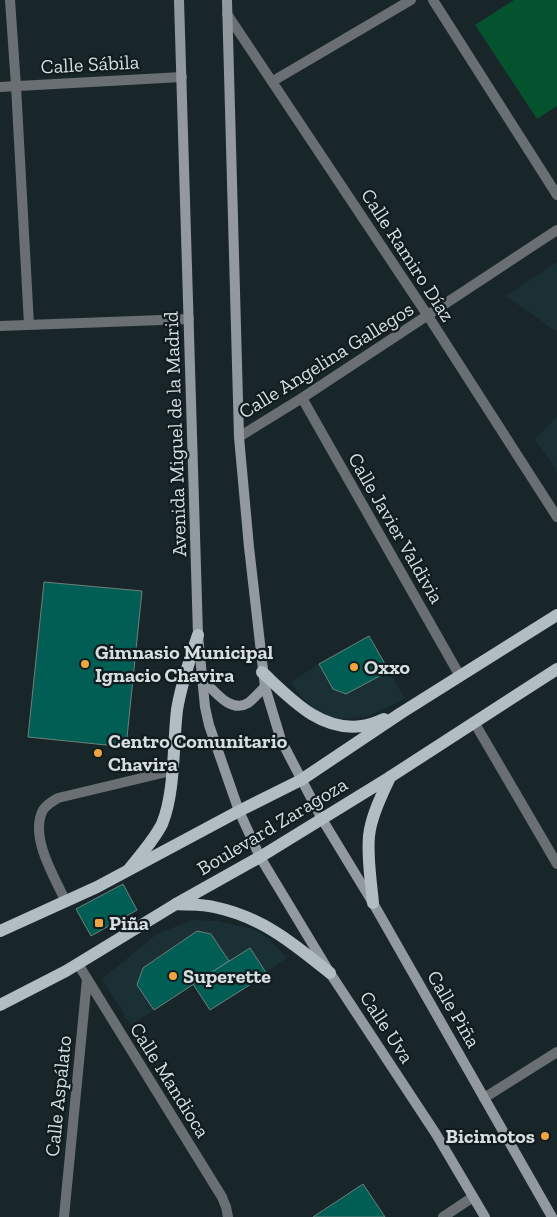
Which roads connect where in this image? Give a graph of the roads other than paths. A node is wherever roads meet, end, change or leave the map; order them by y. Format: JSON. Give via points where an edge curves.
{"nodes":[{"id":1,"x":10,"y":0,"type":"edge"},
{"id":2,"x":179,"y":0,"type":"edge"},
{"id":3,"x":227,"y":0,"type":"edge"},
{"id":4,"x":411,"y":0,"type":"edge"},
{"id":5,"x":433,"y":0,"type":"edge"},
{"id":6,"x":227,"y":14,"type":"junction"},
{"id":7,"x":182,"y":77,"type":"junction"},
{"id":8,"x":273,"y":81,"type":"junction"},
{"id":9,"x":16,"y":86,"type":"junction"},
{"id":10,"x":0,"y":87,"type":"edge"},
{"id":11,"x":557,"y":194,"type":"edge"},
{"id":12,"x":557,"y":230,"type":"edge"},
{"id":13,"x":428,"y":316,"type":"junction"},
{"id":14,"x":188,"y":319,"type":"junction"},
{"id":15,"x":29,"y":325,"type":"junction"},
{"id":16,"x":0,"y":326,"type":"edge"},
{"id":17,"x":302,"y":398,"type":"junction"},
{"id":18,"x":238,"y":437,"type":"junction"},
{"id":19,"x":557,"y":516,"type":"edge"},
{"id":20,"x":557,"y":615,"type":"edge"},
{"id":21,"x":198,"y":635,"type":"junction"},
{"id":22,"x":557,"y":669,"type":"edge"},
{"id":23,"x":262,"y":672,"type":"junction"},
{"id":24,"x":460,"y":676,"type":"junction"},
{"id":25,"x":203,"y":680,"type":"junction"},
{"id":26,"x":265,"y":687,"type":"junction"},
{"id":27,"x":400,"y":714,"type":"junction"},
{"id":28,"x":474,"y":722,"type":"junction"},
{"id":29,"x":172,"y":771,"type":"junction"},
{"id":30,"x":390,"y":777,"type":"junction"},
{"id":31,"x":301,"y":780,"type":"junction"},
{"id":32,"x":239,"y":811,"type":"junction"},
{"id":33,"x":322,"y":819,"type":"junction"},
{"id":34,"x":260,"y":857,"type":"junction"},
{"id":35,"x":557,"y":864,"type":"edge"},
{"id":36,"x":126,"y":872,"type":"junction"},
{"id":37,"x":66,"y":902,"type":"junction"},
{"id":38,"x":373,"y":903,"type":"junction"},
{"id":39,"x":176,"y":904,"type":"junction"},
{"id":40,"x":0,"y":931,"type":"edge"},
{"id":41,"x":78,"y":964,"type":"junction"},
{"id":42,"x":330,"y":973,"type":"junction"},
{"id":43,"x":87,"y":979,"type":"junction"},
{"id":44,"x":0,"y":1005,"type":"edge"},
{"id":45,"x":557,"y":1052,"type":"edge"},
{"id":46,"x":484,"y":1098,"type":"junction"},
{"id":47,"x":473,"y":1197,"type":"junction"},
{"id":48,"x":64,"y":1217,"type":"edge"},
{"id":49,"x":228,"y":1217,"type":"edge"},
{"id":50,"x":443,"y":1217,"type":"edge"},
{"id":51,"x":485,"y":1217,"type":"edge"},
{"id":52,"x":552,"y":1217,"type":"edge"}],
"edges":[{"from":1,"to":9,"type":"street"},
{"from":2,"to":7,"type":"main road","name":"Avenida Miguel de la Madrid"},
{"from":3,"to":6,"type":"main road"},
{"from":4,"to":8,"type":"street"},
{"from":5,"to":11,"type":"street"},
{"from":6,"to":8,"type":"street","name":"Calle Ramiro Díaz"},
{"from":6,"to":18,"type":"main road"},
{"from":7,"to":9,"type":"street","name":"Calle Sábila"},
{"from":7,"to":14,"type":"main road","name":"Avenida Miguel de la Madrid"},
{"from":8,"to":13,"type":"street","name":"Calle Ramiro Díaz"},
{"from":9,"to":10,"type":"street","name":"Calle Sábila"},
{"from":9,"to":15,"type":"street"},
{"from":12,"to":13,"type":"street","name":"Calle Angelina Gallegos"},
{"from":13,"to":17,"type":"street","name":"Calle Angelina Gallegos"},
{"from":13,"to":19,"type":"street","name":"Calle Ramiro Díaz"},
{"from":14,"to":15,"type":"street"},
{"from":14,"to":21,"type":"main road","name":"Avenida Miguel de la Madrid"},
{"from":15,"to":16,"type":"street"},
{"from":17,"to":18,"type":"street","name":"Calle Angelina Gallegos"},
{"from":17,"to":24,"type":"street","name":"Calle Javier Valdivia"},
{"from":18,"to":23,"type":"main road"},
{"from":20,"to":24,"type":"main road","name":"Boulevard Zaragoza"},
{"from":21,"to":25,"type":"main road","name":"Avenida Miguel de la Madrid"},
{"from":21,"to":29,"type":"main road","via":[[178,708]]},
{"from":22,"to":28,"type":"main road","name":"Boulevard Zaragoza"},
{"from":23,"to":26,"type":"main road"},
{"from":23,"to":27,"type":"main road","via":[[300,708],[333,723],[360,727]]},
{"from":24,"to":27,"type":"main road","name":"Boulevard Zaragoza"},
{"from":25,"to":26,"type":"main road","via":[[234,705],[250,702]]},
{"from":25,"to":32,"type":"main road","name":"Avenida Miguel de la Madrid","via":[[209,725]]},
{"from":26,"to":31,"type":"main road","via":[[282,740]]},
{"from":27,"to":31,"type":"main road","name":"Boulevard Zaragoza"},
{"from":28,"to":30,"type":"main road","name":"Boulevard Zaragoza"},
{"from":28,"to":35,"type":"street"},
{"from":29,"to":36,"type":"main road","via":[[163,822]]},
{"from":29,"to":37,"type":"street","via":[[58,798],[43,810],[39,837]]},
{"from":30,"to":33,"type":"main road","name":"Boulevard Zaragoza"},
{"from":30,"to":38,"type":"main road","via":[[375,811],[369,835]]},
{"from":31,"to":32,"type":"main road","name":"Boulevard Zaragoza"},
{"from":31,"to":33,"type":"main road"},
{"from":32,"to":34,"type":"main road","name":"Avenida Miguel de la Madrid"},
{"from":32,"to":36,"type":"main road","name":"Boulevard Zaragoza"},
{"from":33,"to":34,"type":"main road","name":"Boulevard Zaragoza"},
{"from":33,"to":38,"type":"main road","name":"Calle Piña"},
{"from":34,"to":39,"type":"main road","name":"Boulevard Zaragoza"},
{"from":34,"to":42,"type":"main road","name":"Calle Uva"},
{"from":36,"to":37,"type":"main road","name":"Boulevard Zaragoza"},
{"from":37,"to":40,"type":"main road","name":"Boulevard Zaragoza"},
{"from":38,"to":46,"type":"main road","name":"Calle Piña"},
{"from":39,"to":41,"type":"main road","name":"Boulevard Zaragoza"},
{"from":39,"to":42,"type":"main road","via":[[212,906],[264,923]]},
{"from":41,"to":43,"type":"street","name":"Calle Mandioca"},
{"from":41,"to":44,"type":"main road","name":"Boulevard Zaragoza"},
{"from":42,"to":47,"type":"main road","name":"Calle Uva","via":[[436,1134]]},
{"from":43,"to":48,"type":"street","name":"Calle Aspálato"},
{"from":43,"to":49,"type":"street","name":"Calle Mandioca","via":[[222,1197]]},
{"from":45,"to":46,"type":"street"},
{"from":46,"to":52,"type":"main road","name":"Calle Piña"},
{"from":47,"to":50,"type":"street"},
{"from":47,"to":51,"type":"main road","name":"Calle Uva"}]}
